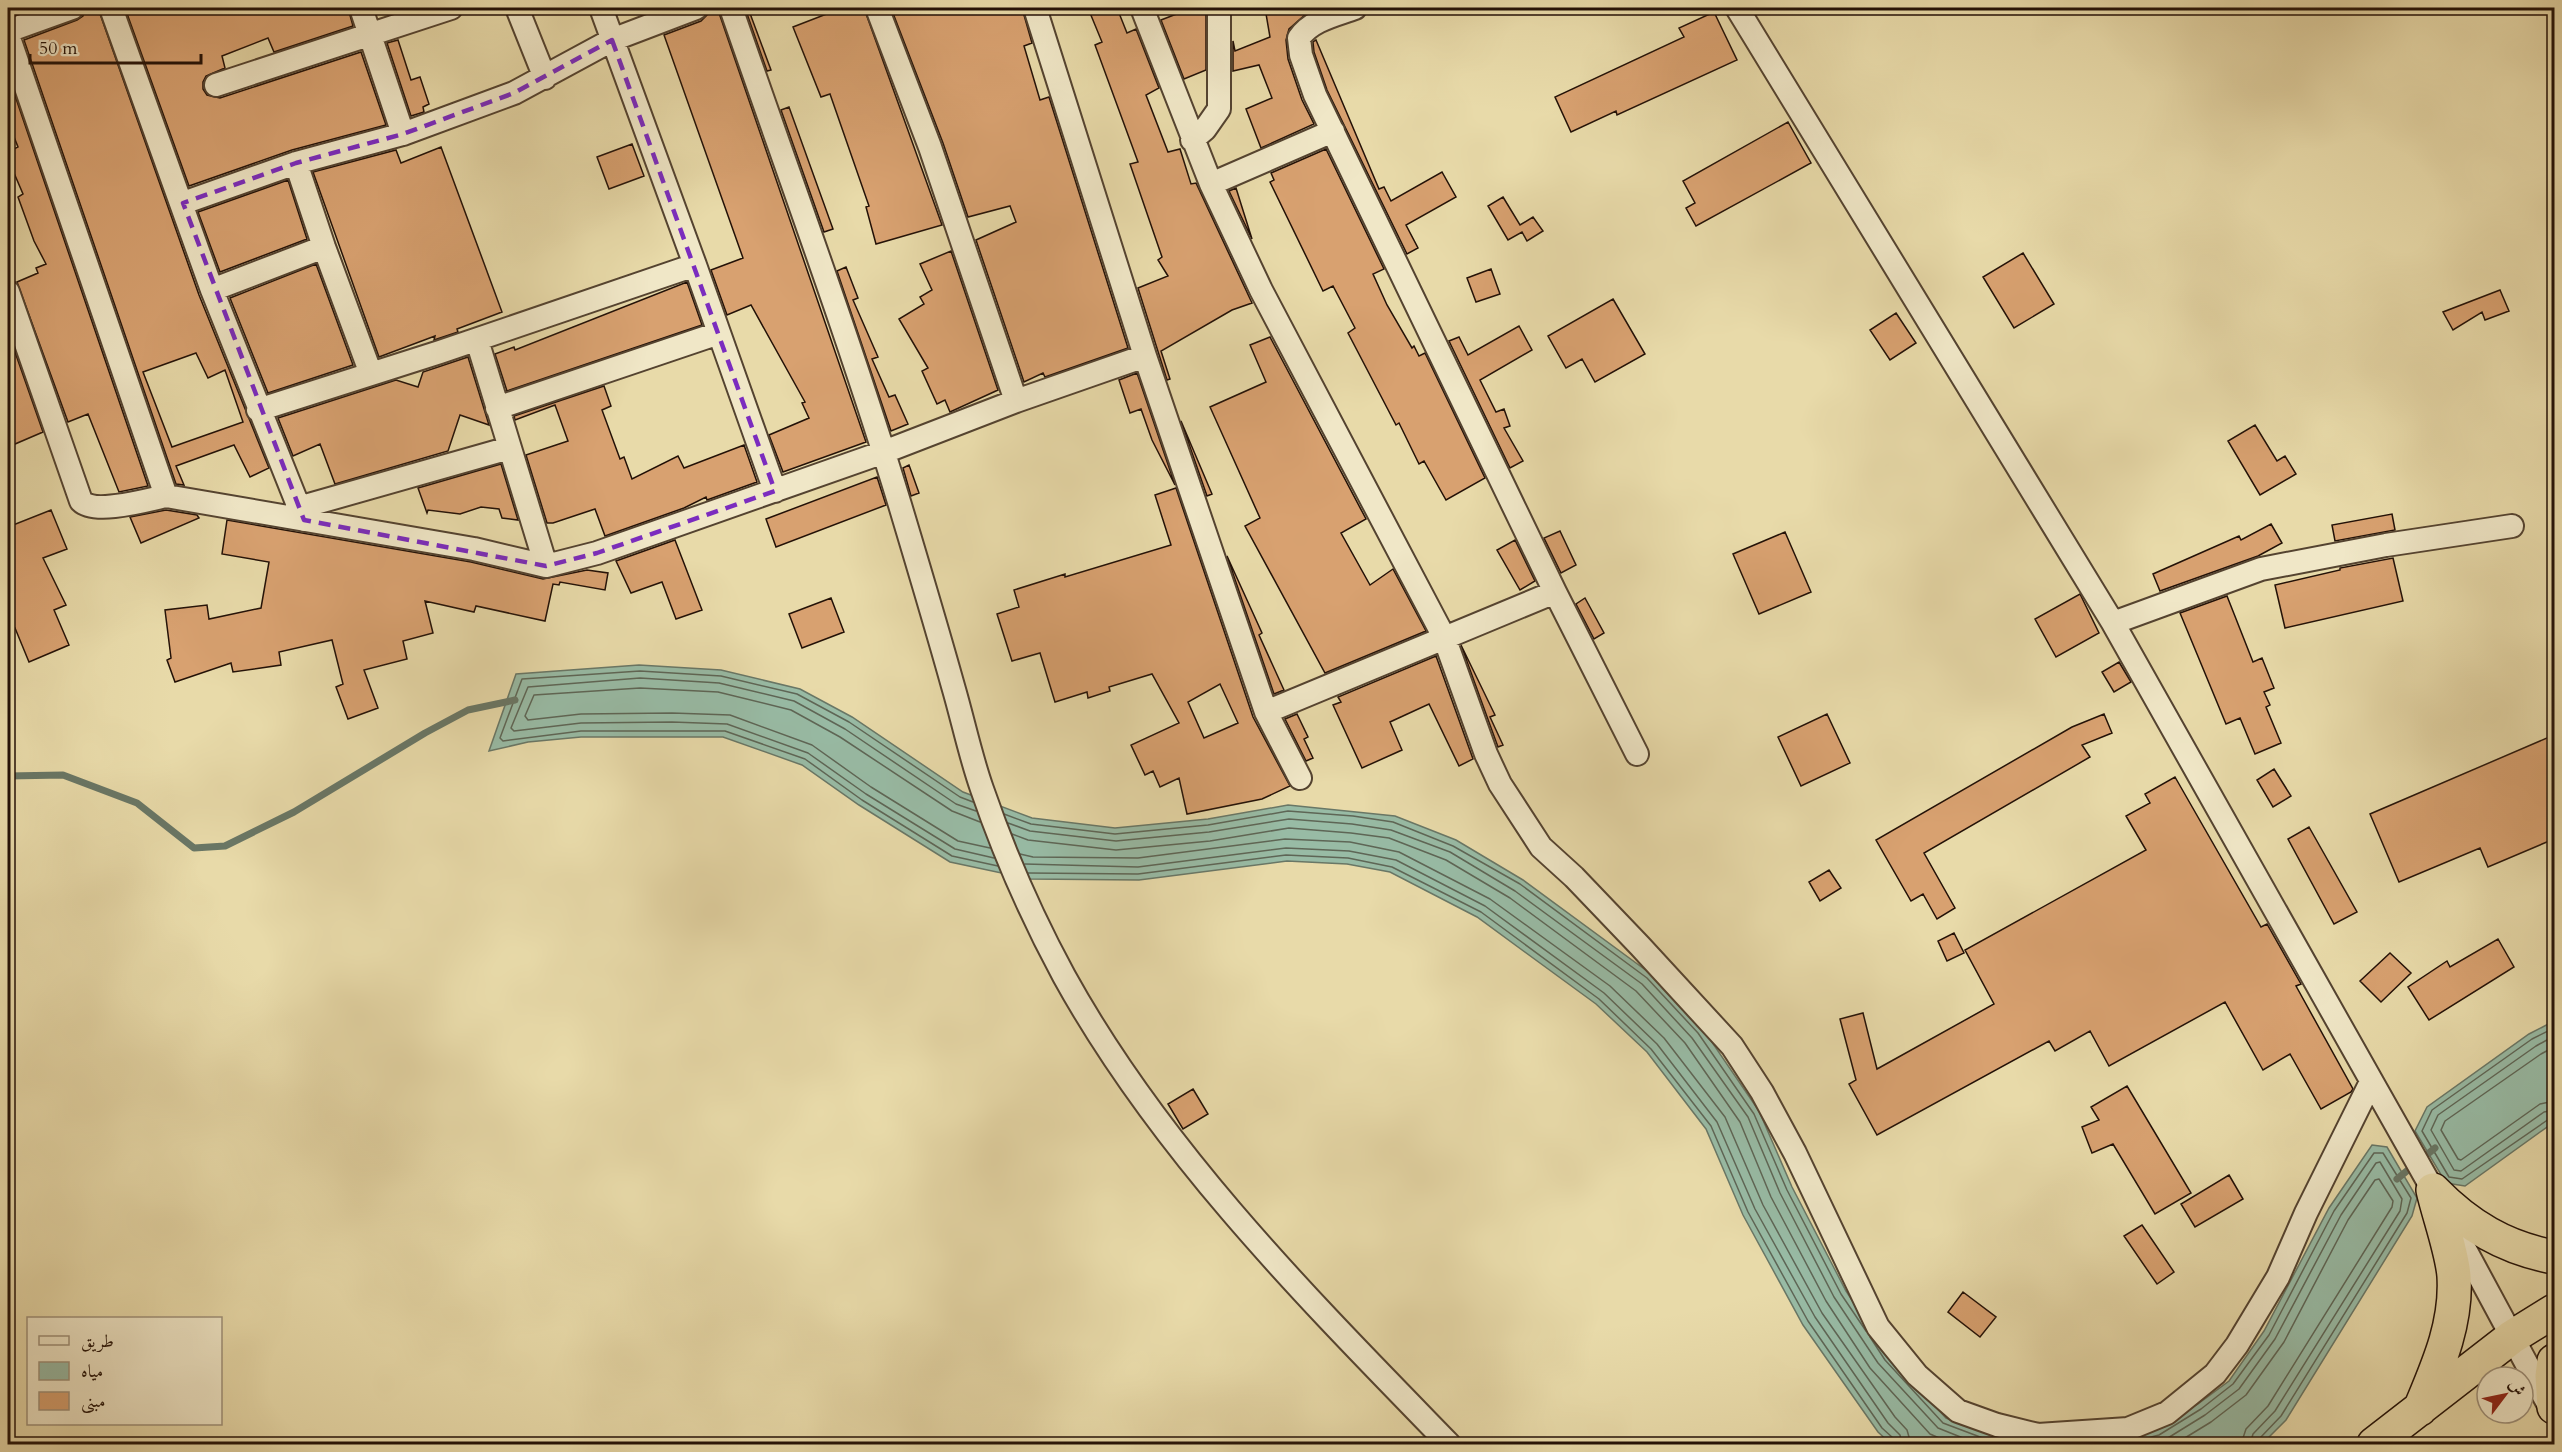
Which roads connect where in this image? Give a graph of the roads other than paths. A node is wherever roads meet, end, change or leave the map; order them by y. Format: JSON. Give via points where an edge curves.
{"nodes":[{"id":1,"x":72,"y":8,"type":"edge"},
{"id":2,"x":111,"y":8,"type":"edge"},
{"id":3,"x":361,"y":8,"type":"edge"},
{"id":4,"x":451,"y":8,"type":"edge"},
{"id":5,"x":517,"y":8,"type":"edge"},
{"id":6,"x":600,"y":8,"type":"edge"},
{"id":7,"x":696,"y":8,"type":"edge"},
{"id":8,"x":730,"y":8,"type":"edge"},
{"id":9,"x":877,"y":8,"type":"edge"},
{"id":10,"x":1035,"y":8,"type":"edge"},
{"id":11,"x":1142,"y":8,"type":"edge"},
{"id":12,"x":1219,"y":8,"type":"edge"},
{"id":13,"x":1355,"y":8,"type":"edge"},
{"id":14,"x":1737,"y":8,"type":"edge"},
{"id":15,"x":371,"y":32,"type":"junction"},
{"id":16,"x":8,"y":33,"type":"edge"},
{"id":17,"x":612,"y":40,"type":"junction"},
{"id":18,"x":545,"y":78,"type":"junction"},
{"id":19,"x":216,"y":85,"type":"dead end"},
{"id":20,"x":1333,"y":131,"type":"junction"},
{"id":21,"x":403,"y":134,"type":"junction"},
{"id":22,"x":1192,"y":140,"type":"junction"},
{"id":23,"x":296,"y":163,"type":"junction"},
{"id":24,"x":1211,"y":184,"type":"junction"},
{"id":25,"x":183,"y":203,"type":"junction"},
{"id":26,"x":324,"y":248,"type":"junction"},
{"id":27,"x":695,"y":265,"type":"junction"},
{"id":28,"x":212,"y":290,"type":"junction"},
{"id":29,"x":8,"y":292,"type":"edge"},
{"id":30,"x":719,"y":333,"type":"junction"},
{"id":31,"x":477,"y":340,"type":"junction"},
{"id":32,"x":1144,"y":356,"type":"junction"},
{"id":33,"x":371,"y":374,"type":"junction"},
{"id":34,"x":1016,"y":401,"type":"junction"},
{"id":35,"x":497,"y":408,"type":"junction"},
{"id":36,"x":258,"y":410,"type":"junction"},
{"id":37,"x":509,"y":448,"type":"junction"},
{"id":38,"x":884,"y":452,"type":"junction"},
{"id":39,"x":775,"y":491,"type":"junction"},
{"id":40,"x":166,"y":496,"type":"junction"},
{"id":41,"x":301,"y":514,"type":"junction"},
{"id":42,"x":2512,"y":526,"type":"dead end"},
{"id":43,"x":546,"y":566,"type":"junction"},
{"id":44,"x":1555,"y":592,"type":"junction"},
{"id":45,"x":2113,"y":623,"type":"junction"},
{"id":46,"x":1444,"y":637,"type":"junction"},
{"id":47,"x":1266,"y":711,"type":"junction"},
{"id":48,"x":1637,"y":754,"type":"dead end"},
{"id":49,"x":1300,"y":778,"type":"dead end"},
{"id":50,"x":2371,"y":1082,"type":"junction"},
{"id":51,"x":2433,"y":1190,"type":"junction"},
{"id":52,"x":2554,"y":1257,"type":"edge"},
{"id":53,"x":2554,"y":1311,"type":"edge"},
{"id":54,"x":2512,"y":1337,"type":"junction"},
{"id":55,"x":2554,"y":1361,"type":"edge"},
{"id":56,"x":2554,"y":1407,"type":"edge"},
{"id":57,"x":2420,"y":1409,"type":"junction"},
{"id":58,"x":2554,"y":1416,"type":"edge"},
{"id":59,"x":1449,"y":1444,"type":"edge"},
{"id":60,"x":2374,"y":1444,"type":"edge"}],
"edges":[{"from":1,"to":16,"type":"street"},
{"from":2,"to":25,"type":"street"},
{"from":3,"to":15,"type":"street"},
{"from":4,"to":15,"type":"street"},
{"from":5,"to":18,"type":"street"},
{"from":6,"to":17,"type":"street"},
{"from":7,"to":17,"type":"street"},
{"from":8,"to":38,"type":"street"},
{"from":9,"to":34,"type":"street","via":[[930,147]]},
{"from":10,"to":32,"type":"street"},
{"from":11,"to":22,"type":"street"},
{"from":12,"to":22,"type":"street","via":[[1219,109]]},
{"from":13,"to":20,"type":"street","via":[[1313,24],[1299,38],[1315,95]]},
{"from":14,"to":45,"type":"street"},
{"from":15,"to":19,"type":"street"},
{"from":15,"to":21,"type":"street"},
{"from":16,"to":40,"type":"street"},
{"from":17,"to":18,"type":"street"},
{"from":17,"to":27,"type":"street"},
{"from":18,"to":21,"type":"street"},
{"from":20,"to":24,"type":"street"},
{"from":20,"to":44,"type":"street"},
{"from":21,"to":23,"type":"street"},
{"from":22,"to":24,"type":"street"},
{"from":23,"to":25,"type":"street"},
{"from":23,"to":26,"type":"street"},
{"from":24,"to":46,"type":"street","via":[[1260,290]]},
{"from":25,"to":28,"type":"street"},
{"from":26,"to":28,"type":"street"},
{"from":26,"to":33,"type":"street"},
{"from":27,"to":30,"type":"street"},
{"from":27,"to":31,"type":"street"},
{"from":28,"to":36,"type":"street"},
{"from":29,"to":40,"type":"street","via":[[81,501],[97,508]]},
{"from":30,"to":35,"type":"street"},
{"from":30,"to":39,"type":"street"},
{"from":31,"to":33,"type":"street"},
{"from":31,"to":35,"type":"street"},
{"from":32,"to":34,"type":"street"},
{"from":32,"to":47,"type":"street"},
{"from":33,"to":36,"type":"street"},
{"from":34,"to":38,"type":"street"},
{"from":35,"to":37,"type":"street"},
{"from":36,"to":41,"type":"street"},
{"from":37,"to":41,"type":"street"},
{"from":37,"to":43,"type":"street"},
{"from":38,"to":39,"type":"street"},
{"from":38,"to":59,"type":"street","via":[[982,788],[1027,904],[1065,977],[1115,1062],[1226,1204],[1329,1320]]},
{"from":39,"to":43,"type":"street","via":[[597,553]]},
{"from":40,"to":41,"type":"street"},
{"from":41,"to":43,"type":"street"},
{"from":42,"to":45,"type":"street","via":[[2261,569]]},
{"from":44,"to":46,"type":"street"},
{"from":44,"to":48,"type":"street"},
{"from":45,"to":50,"type":"street"},
{"from":46,"to":47,"type":"street"},
{"from":46,"to":50,"type":"street","via":[[1486,754],[1518,815],[1541,847],[1574,877],[1732,1046],[1795,1153],[1878,1327],[1917,1375],[1958,1411],[2038,1435],[2098,1433],[2128,1429],[2167,1413],[2188,1397],[2215,1374],[2237,1346],[2278,1277]]},
{"from":47,"to":49,"type":"street"},
{"from":50,"to":51,"type":"street"},
{"from":51,"to":52,"type":"highway","via":[[2477,1229],[2503,1243]]},
{"from":51,"to":54,"type":"street"},
{"from":51,"to":57,"type":"highway","via":[[2454,1275],[2452,1318],[2442,1358]]},
{"from":53,"to":54,"type":"highway"},
{"from":54,"to":57,"type":"highway"},
{"from":54,"to":58,"type":"street"},
{"from":55,"to":56,"type":"highway"},
{"from":57,"to":60,"type":"highway"}]}
